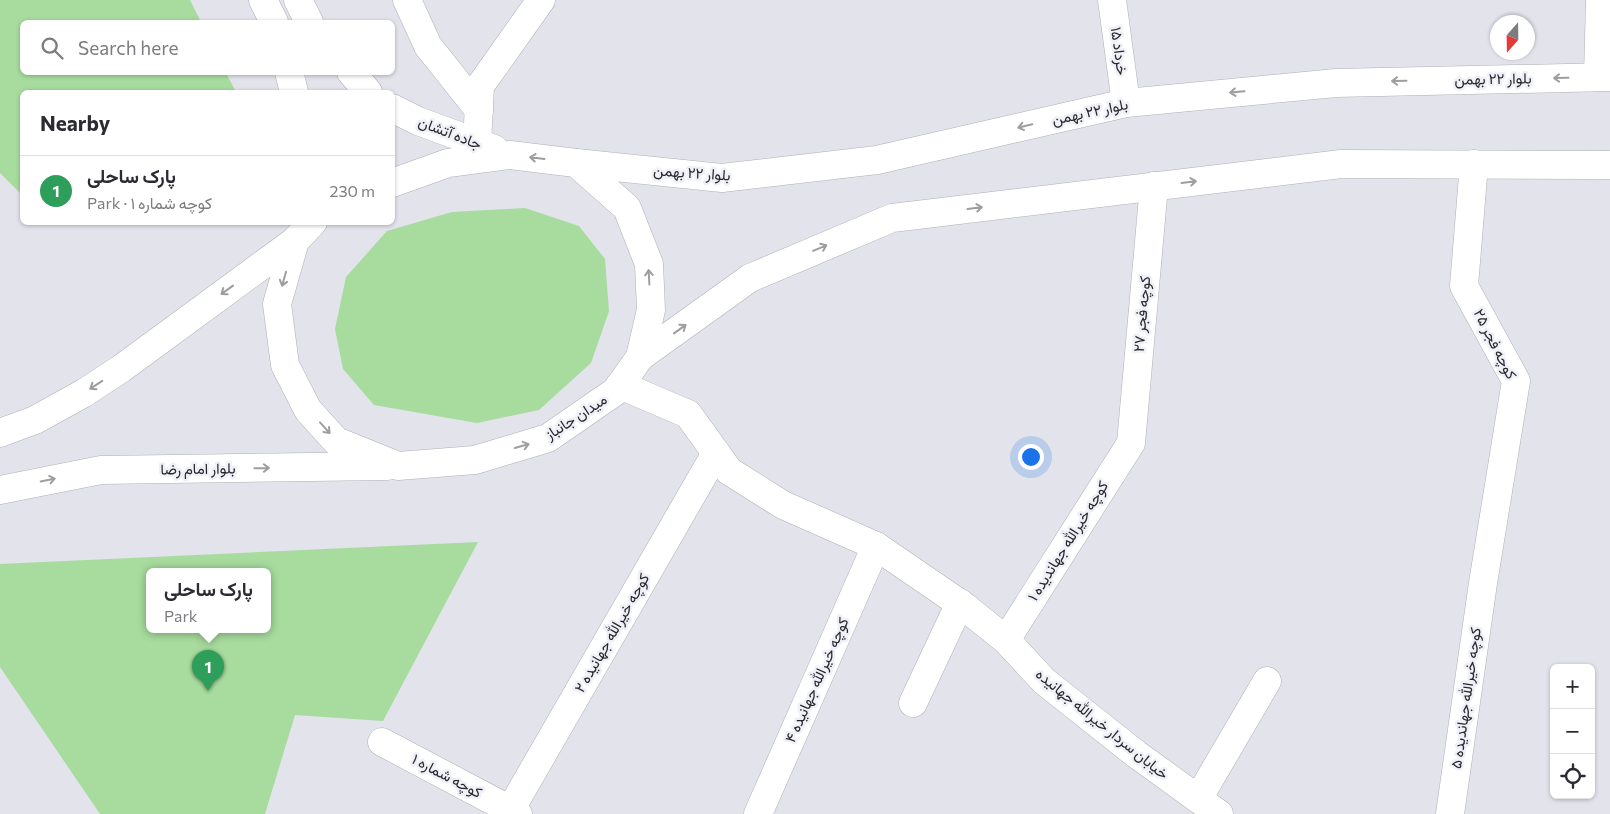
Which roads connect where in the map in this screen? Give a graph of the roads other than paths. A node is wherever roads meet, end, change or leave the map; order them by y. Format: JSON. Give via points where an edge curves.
{"nodes":[{"id":1,"x":263,"y":0,"type":"edge"},
{"id":2,"x":298,"y":0,"type":"edge"},
{"id":3,"x":407,"y":0,"type":"edge"},
{"id":4,"x":541,"y":0,"type":"edge"},
{"id":5,"x":1112,"y":0,"type":"edge"},
{"id":6,"x":1600,"y":0,"type":"edge"},
{"id":7,"x":273,"y":20,"type":"edge"},
{"id":8,"x":308,"y":20,"type":"edge"},
{"id":9,"x":291,"y":75,"type":"edge"},
{"id":10,"x":354,"y":75,"type":"edge"},
{"id":11,"x":1604,"y":77,"type":"edge"},
{"id":12,"x":294,"y":90,"type":"edge"},
{"id":13,"x":366,"y":90,"type":"edge"},
{"id":14,"x":1126,"y":103,"type":"junction"},
{"id":15,"x":395,"y":110,"type":"edge"},
{"id":16,"x":479,"y":110,"type":"junction"},
{"id":17,"x":477,"y":143,"type":"junction"},
{"id":18,"x":510,"y":155,"type":"junction"},
{"id":19,"x":576,"y":163,"type":"junction"},
{"id":20,"x":1474,"y":164,"type":"junction"},
{"id":21,"x":1610,"y":165,"type":"edge"},
{"id":22,"x":395,"y":181,"type":"edge"},
{"id":23,"x":1154,"y":186,"type":"junction"},
{"id":24,"x":304,"y":232,"type":"edge"},
{"id":25,"x":640,"y":357,"type":"junction"},
{"id":26,"x":620,"y":385,"type":"junction"},
{"id":27,"x":0,"y":433,"type":"edge"},
{"id":28,"x":1130,"y":443,"type":"joint"},
{"id":29,"x":716,"y":452,"type":"junction"},
{"id":30,"x":398,"y":466,"type":"junction"},
{"id":31,"x":0,"y":490,"type":"edge"},
{"id":32,"x":876,"y":546,"type":"junction"},
{"id":33,"x":1483,"y":583,"type":"joint"},
{"id":34,"x":960,"y":603,"type":"junction"},
{"id":35,"x":1006,"y":640,"type":"junction"},
{"id":36,"x":1267,"y":681,"type":"dead end"},
{"id":37,"x":913,"y":703,"type":"dead end"},
{"id":38,"x":382,"y":742,"type":"dead end"},
{"id":39,"x":1209,"y":806,"type":"edge"},
{"id":40,"x":512,"y":813,"type":"edge"},
{"id":41,"x":758,"y":814,"type":"edge"},
{"id":42,"x":1450,"y":814,"type":"edge"}],
"edges":[{"from":1,"to":7,"type":"main road"},
{"from":2,"to":8,"type":"main road"},
{"from":3,"to":16,"type":"main road","via":[[428,46]]},
{"from":4,"to":16,"type":"main road","via":[[480,86]]},
{"from":5,"to":14,"type":"main road","name":"۱۵ خرداد"},
{"from":6,"to":11,"type":"main road"},
{"from":9,"to":12,"type":"main road"},
{"from":10,"to":13,"type":"main road"},
{"from":11,"to":14,"type":"main road","name":"بلوار ۲۲ بهمن","one_way":true,"via":[[1336,83]]},
{"from":14,"to":19,"type":"main road","name":"بلوار ۲۲ بهمن","one_way":true,"via":[[877,160],[722,178]]},
{"from":15,"to":17,"type":"main road","name":"جاده آتشان"},
{"from":16,"to":17,"type":"main road"},
{"from":17,"to":18,"type":"main road","name":"جاده آتشان"},
{"from":19,"to":18,"type":"main road","one_way":true},
{"from":18,"to":22,"type":"main road","via":[[448,163]]},
{"from":25,"to":19,"type":"main road","name":"میدان جانباز","one_way":true,"via":[[651,310],[649,264],[627,208]]},
{"from":20,"to":21,"type":"main road"},
{"from":23,"to":20,"type":"main road","one_way":true,"via":[[1341,164]]},
{"from":20,"to":33,"type":"main road","name":"کوچه فجر ۲۵","via":[[1464,286],[1516,381]]},
{"from":25,"to":23,"type":"main road","one_way":true,"via":[[750,278],[892,218]]},
{"from":23,"to":28,"type":"main road","name":"کوچه فجر ۲۷"},
{"from":24,"to":27,"type":"main road","one_way":true,"via":[[92,388],[35,420]]},
{"from":24,"to":30,"type":"main road","name":"میدان جانباز","one_way":true,"via":[[277,304],[285,365],[308,410],[336,441]]},
{"from":25,"to":26,"type":"main road","name":"میدان جانباز"},
{"from":26,"to":29,"type":"main road","name":"خیابان سردار خیرالله جهانیده","via":[[688,414]]},
{"from":30,"to":26,"type":"main road","name":"میدان جانباز","one_way":true,"via":[[475,460],[548,438]]},
{"from":28,"to":35,"type":"main road","name":"کوچه خیرالله جهاندیده ۱"},
{"from":29,"to":32,"type":"main road","name":"خیابان سردار خیرالله جهانیده","via":[[730,471],[782,505]]},
{"from":29,"to":40,"type":"main road","name":"کوچه خیرالله جهانیده ۲"},
{"from":31,"to":30,"type":"main road","name":"بلوار امام رضا","one_way":true,"via":[[101,470]]},
{"from":32,"to":34,"type":"main road","name":"خیابان سردار خیرالله جهانیده"},
{"from":32,"to":41,"type":"main road","name":"کوچه خیرالله جهانیده ۴"},
{"from":33,"to":42,"type":"main road","name":"کوچه خیرالله جهاندیده ۵"},
{"from":34,"to":35,"type":"main road","name":"خیابان سردار خیرالله جهانیده"},
{"from":34,"to":37,"type":"main road"},
{"from":35,"to":39,"type":"main road","name":"خیابان سردار خیرالله جهانیده","via":[[1044,681],[1136,754]]},
{"from":36,"to":39,"type":"main road"},
{"from":38,"to":40,"type":"main road","name":"کوچه شماره ۱"}]}
